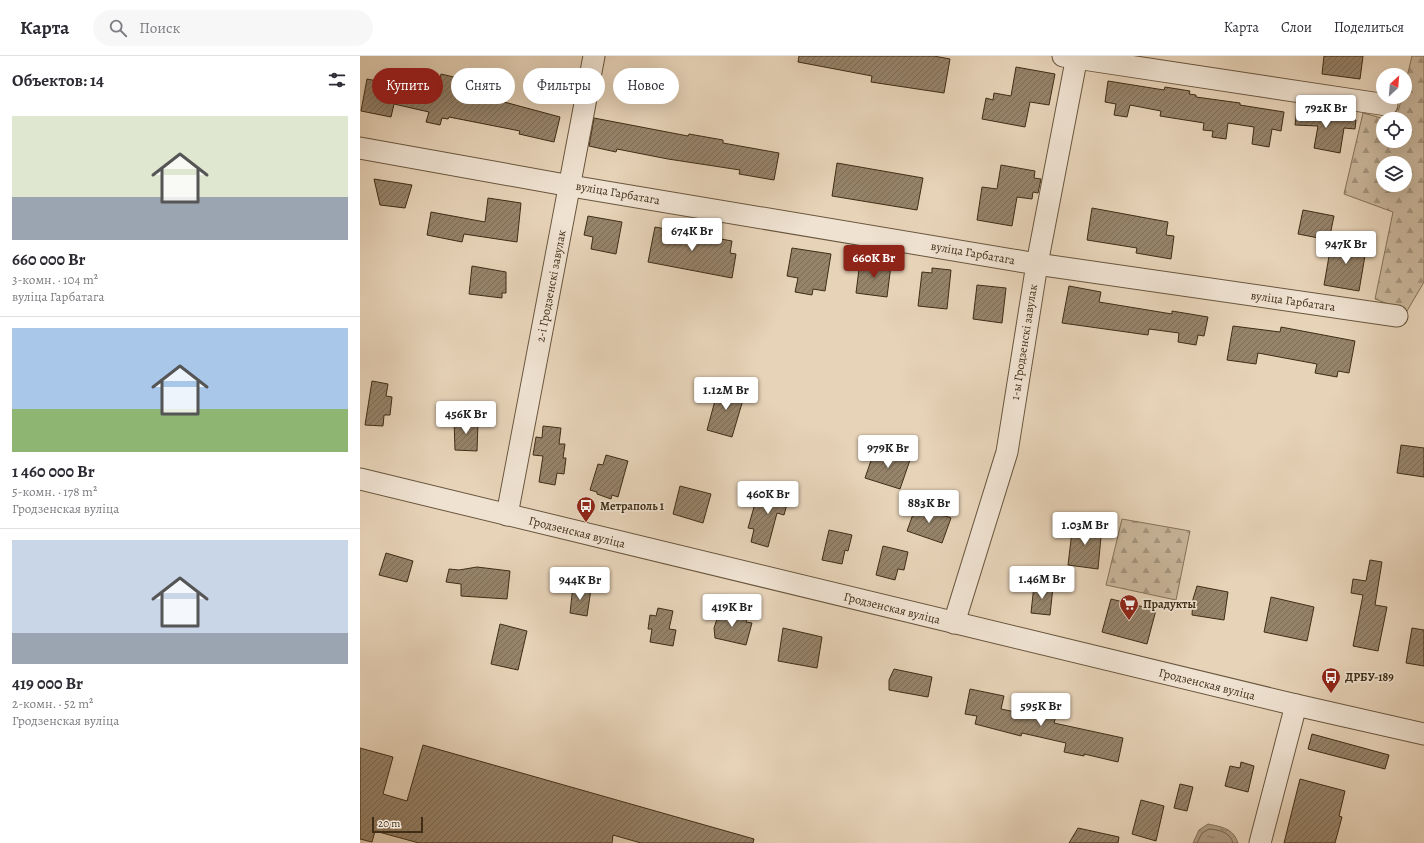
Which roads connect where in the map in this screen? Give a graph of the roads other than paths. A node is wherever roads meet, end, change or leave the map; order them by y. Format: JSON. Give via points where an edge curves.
{"nodes":[{"id":1,"x":594,"y":56,"type":"edge"},
{"id":2,"x":1072,"y":57,"type":"edge"},
{"id":3,"x":1376,"y":102,"type":"edge"},
{"id":4,"x":360,"y":148,"type":"edge"},
{"id":5,"x":571,"y":186,"type":"junction"},
{"id":6,"x":1037,"y":264,"type":"junction"},
{"id":7,"x":1397,"y":316,"type":"dead end"},
{"id":8,"x":360,"y":479,"type":"edge"},
{"id":9,"x":507,"y":515,"type":"junction"},
{"id":10,"x":954,"y":623,"type":"junction"},
{"id":11,"x":1296,"y":705,"type":"junction"},
{"id":12,"x":1424,"y":734,"type":"edge"},
{"id":13,"x":1260,"y":843,"type":"edge"}],
"edges":[{"from":1,"to":5,"type":"street","name":"2-і Гродзенскі завулак"},
{"from":2,"to":3,"type":"street"},
{"from":2,"to":6,"type":"street","name":"1-ы Гродзенскі завулак"},
{"from":4,"to":5,"type":"street","name":"вуліца Гарбатага"},
{"from":5,"to":6,"type":"street","name":"вуліца Гарбатага"},
{"from":5,"to":9,"type":"street","name":"2-і Гродзенскі завулак"},
{"from":6,"to":7,"type":"street","name":"вуліца Гарбатага"},
{"from":6,"to":10,"type":"street","name":"1-ы Гродзенскі завулак","via":[[1007,452]]},
{"from":8,"to":9,"type":"street","name":"Гродзенская вуліца"},
{"from":9,"to":10,"type":"street","name":"Гродзенская вуліца"},
{"from":10,"to":11,"type":"street","name":"Гродзенская вуліца"},
{"from":11,"to":12,"type":"street","name":"Гродзенская вуліца"},
{"from":11,"to":13,"type":"street"}]}
